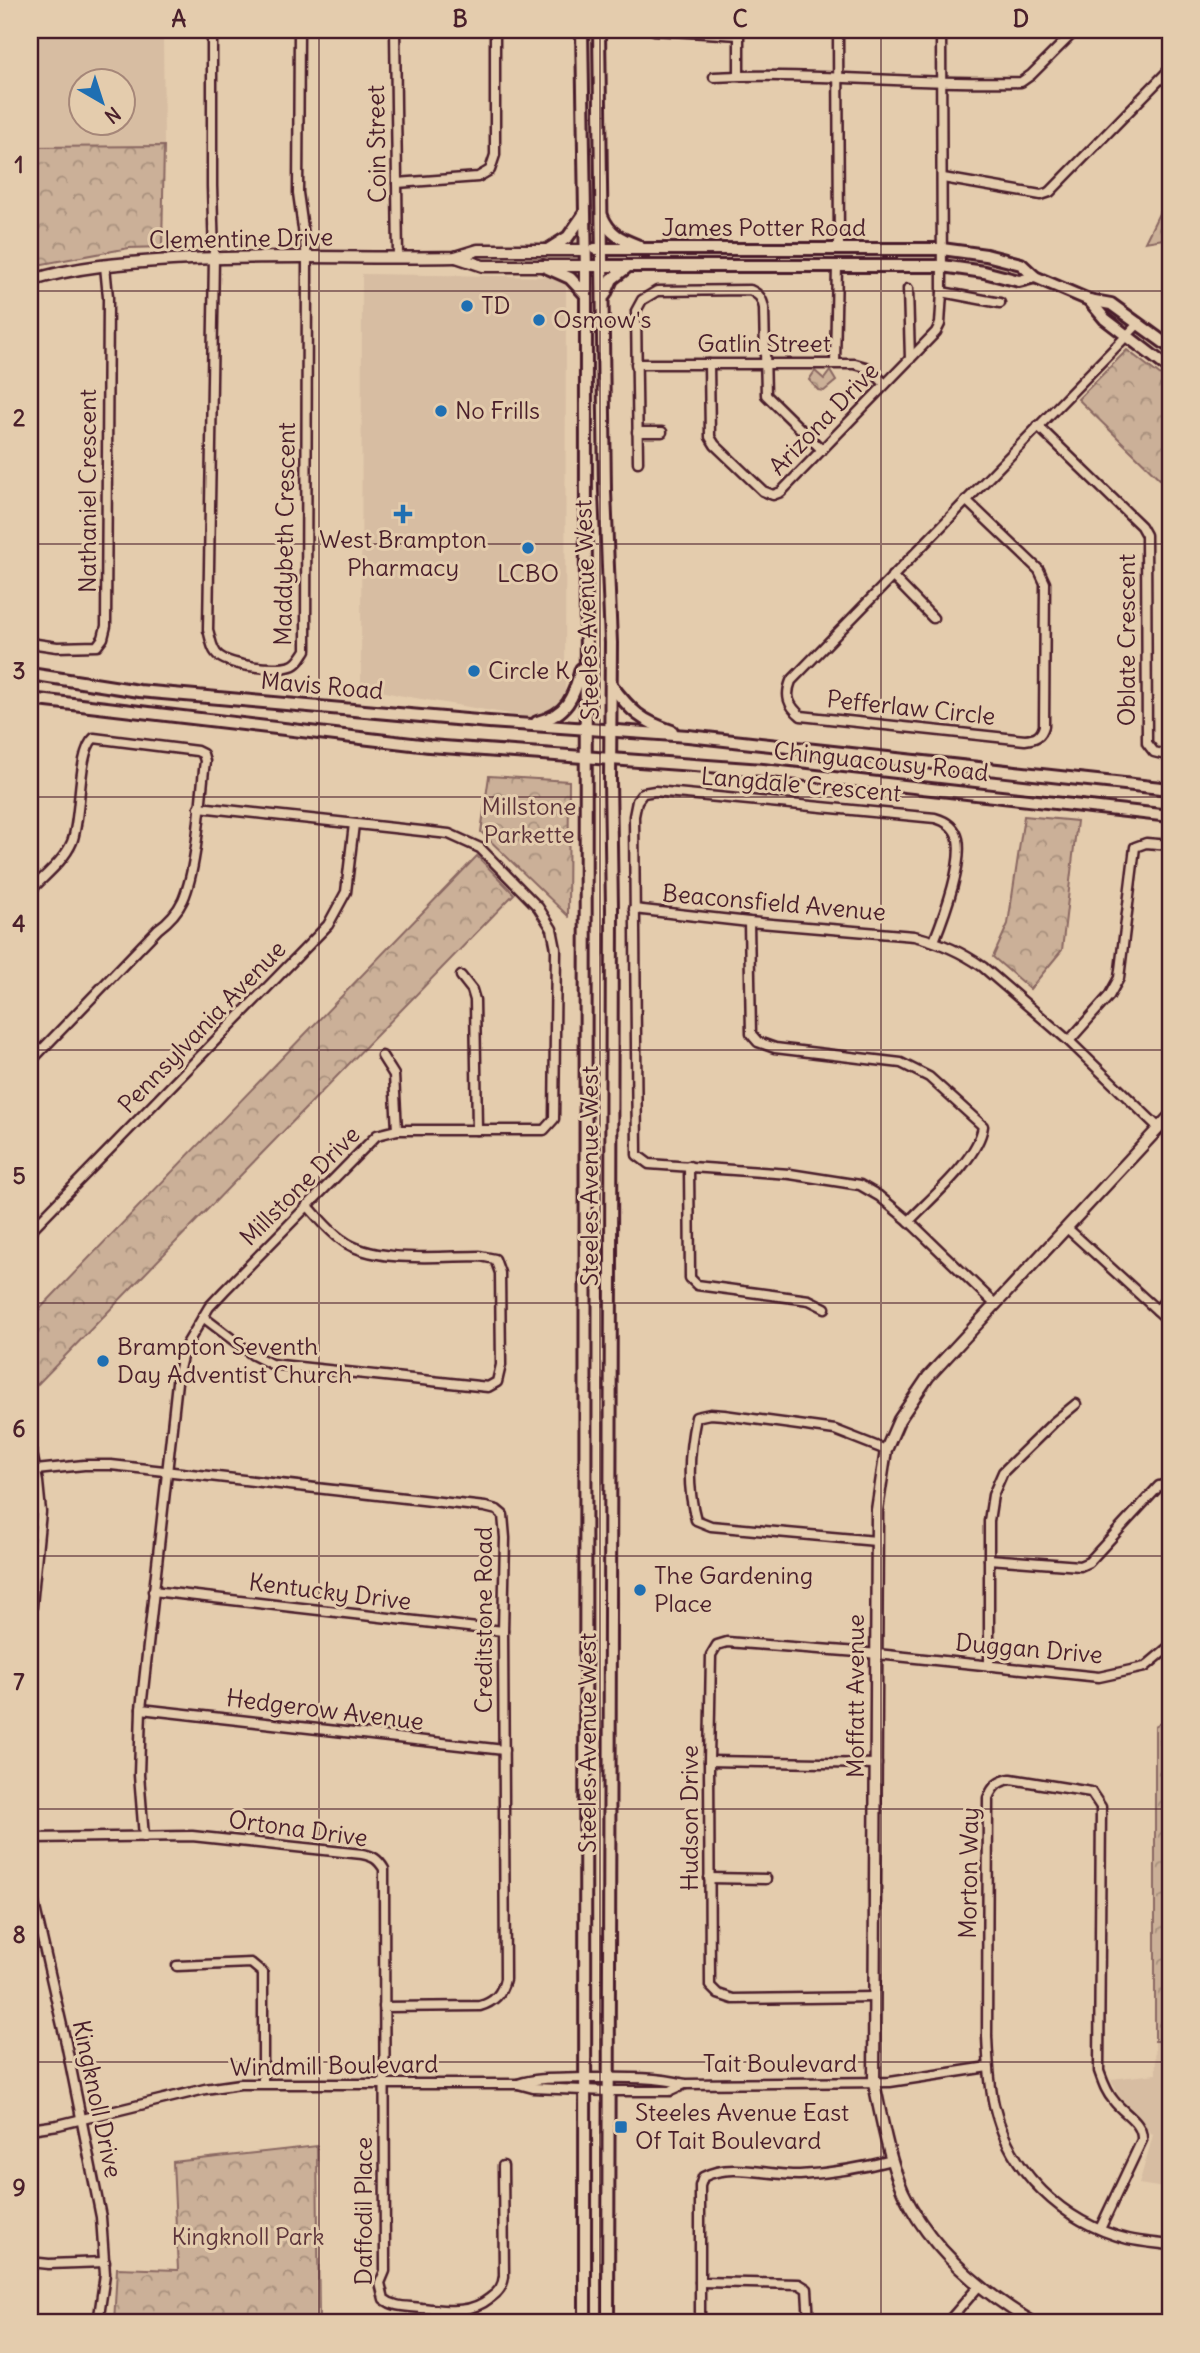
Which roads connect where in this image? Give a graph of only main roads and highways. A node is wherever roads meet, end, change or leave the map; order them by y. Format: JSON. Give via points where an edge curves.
{"nodes":[{"id":1,"x":582,"y":30,"type":"edge"},
{"id":2,"x":599,"y":30,"type":"edge"},
{"id":3,"x":601,"y":209,"type":"junction"},
{"id":4,"x":584,"y":214,"type":"junction"},
{"id":5,"x":645,"y":248,"type":"junction"},
{"id":6,"x":549,"y":249,"type":"road end"},
{"id":7,"x":602,"y":249,"type":"junction"},
{"id":8,"x":585,"y":250,"type":"junction"},
{"id":9,"x":544,"y":266,"type":"road end"},
{"id":10,"x":585,"y":266,"type":"junction"},
{"id":11,"x":639,"y":266,"type":"junction"},
{"id":12,"x":601,"y":267,"type":"junction"},
{"id":13,"x":1035,"y":277,"type":"junction"},
{"id":14,"x":585,"y":294,"type":"junction"},
{"id":15,"x":1089,"y":300,"type":"junction"},
{"id":16,"x":602,"y":309,"type":"junction"},
{"id":17,"x":1170,"y":347,"type":"edge"},
{"id":18,"x":1170,"y":369,"type":"edge"},
{"id":19,"x":585,"y":653,"type":"junction"},
{"id":20,"x":30,"y":674,"type":"edge"},
{"id":21,"x":611,"y":685,"type":"junction"},
{"id":22,"x":139,"y":691,"type":"junction"},
{"id":23,"x":30,"y":699,"type":"edge"},
{"id":24,"x":136,"y":713,"type":"junction"},
{"id":25,"x":524,"y":725,"type":"junction"},
{"id":26,"x":586,"y":729,"type":"junction"},
{"id":27,"x":612,"y":731,"type":"junction"},
{"id":28,"x":688,"y":736,"type":"junction"},
{"id":29,"x":586,"y":757,"type":"junction"},
{"id":30,"x":611,"y":758,"type":"junction"},
{"id":31,"x":1170,"y":789,"type":"edge"},
{"id":32,"x":1170,"y":816,"type":"edge"},
{"id":33,"x":585,"y":2323,"type":"edge"},
{"id":34,"x":608,"y":2323,"type":"edge"}],
"edges":[{"from":1,"to":4,"type":"main road","name":"Steeles Avenue West"},
{"from":2,"to":3,"type":"main road","name":"Steeles Avenue West"},
{"from":3,"to":5,"type":"main road","via":[[611,233]]},
{"from":3,"to":7,"type":"main road","name":"Steeles Avenue West"},
{"from":4,"to":6,"type":"main road","via":[[568,237]]},
{"from":4,"to":8,"type":"main road","name":"Steeles Avenue West"},
{"from":5,"to":7,"type":"main road","name":"James Potter Road"},
{"from":5,"to":13,"type":"main road","name":"James Potter Road","via":[[942,249],[1021,264]]},
{"from":7,"to":8,"type":"main road","name":"James Potter Road"},
{"from":7,"to":12,"type":"main road","name":"Steeles Avenue West"},
{"from":8,"to":10,"type":"main road","name":"Steeles Avenue West"},
{"from":9,"to":14,"type":"main road","via":[[570,278]]},
{"from":10,"to":12,"type":"main road","name":"James Potter Road"},
{"from":10,"to":14,"type":"main road","name":"Steeles Avenue West"},
{"from":11,"to":12,"type":"main road","name":"James Potter Road"},
{"from":11,"to":13,"type":"main road","name":"James Potter Road","via":[[942,266],[1019,281]]},
{"from":11,"to":16,"type":"main road","via":[[625,268],[613,278]]},
{"from":12,"to":16,"type":"main road","name":"Steeles Avenue West"},
{"from":13,"to":15,"type":"main road","name":"James Potter Road"},
{"from":14,"to":19,"type":"main road","name":"Steeles Avenue West"},
{"from":15,"to":17,"type":"main road","name":"James Potter Road","via":[[1111,304]]},
{"from":15,"to":18,"type":"main road","name":"James Potter Road","via":[[1105,320]]},
{"from":16,"to":21,"type":"main road","name":"Steeles Avenue West"},
{"from":19,"to":25,"type":"main road","via":[[568,704],[549,719]]},
{"from":19,"to":26,"type":"main road","name":"Steeles Avenue West"},
{"from":20,"to":22,"type":"main road","name":"Mavis Road"},
{"from":21,"to":27,"type":"main road","name":"Steeles Avenue West"},
{"from":21,"to":28,"type":"main road","via":[[648,723]]},
{"from":22,"to":24,"type":"main road"},
{"from":22,"to":25,"type":"main road","name":"Mavis Road"},
{"from":23,"to":24,"type":"main road","name":"Mavis Road"},
{"from":24,"to":29,"type":"main road","name":"Mavis Road","via":[[429,747]]},
{"from":25,"to":26,"type":"main road","name":"Mavis Road"},
{"from":26,"to":27,"type":"main road","name":"Mavis Road"},
{"from":26,"to":29,"type":"main road","name":"Steeles Avenue West"},
{"from":27,"to":28,"type":"main road","name":"Chinguacousy Road"},
{"from":27,"to":30,"type":"main road","name":"Steeles Avenue West"},
{"from":28,"to":31,"type":"main road","name":"Chinguacousy Road"},
{"from":29,"to":30,"type":"main road","name":"Chinguacousy Road"},
{"from":29,"to":33,"type":"main road","name":"Steeles Avenue West"},
{"from":30,"to":32,"type":"main road","name":"Chinguacousy Road","via":[[763,770]]},
{"from":30,"to":34,"type":"main road","name":"Steeles Avenue West","via":[[604,2091]]}]}
